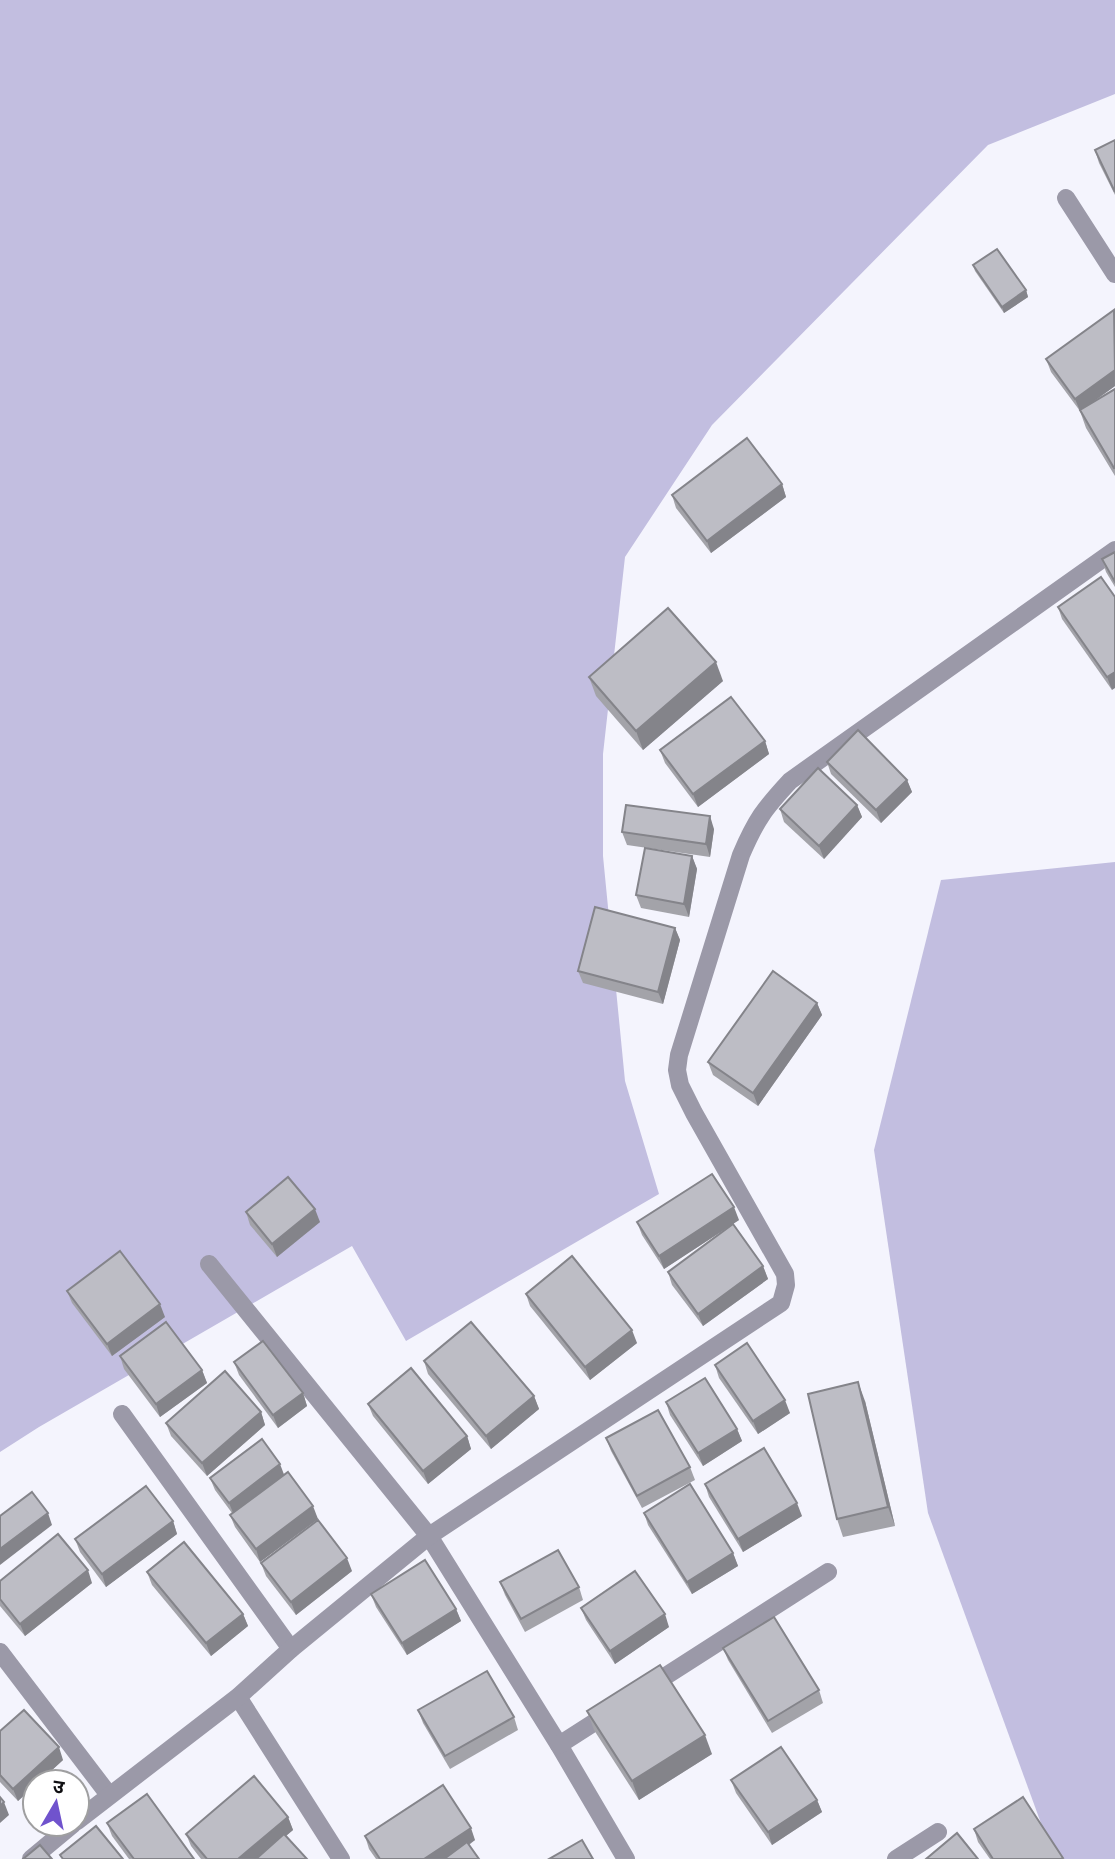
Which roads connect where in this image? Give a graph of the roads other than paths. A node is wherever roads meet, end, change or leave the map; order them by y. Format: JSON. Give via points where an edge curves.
{"nodes":[{"id":1,"x":1066,"y":198,"type":"dead end"},
{"id":2,"x":1115,"y":274,"type":"edge"},
{"id":3,"x":1115,"y":550,"type":"edge"},
{"id":4,"x":209,"y":1264,"type":"dead end"},
{"id":5,"x":121,"y":1414,"type":"dead end"},
{"id":6,"x":429,"y":1536,"type":"junction"},
{"id":7,"x":828,"y":1572,"type":"dead end"},
{"id":8,"x":291,"y":1649,"type":"junction"},
{"id":9,"x":0,"y":1651,"type":"edge"},
{"id":10,"x":238,"y":1697,"type":"junction"},
{"id":11,"x":559,"y":1745,"type":"junction"},
{"id":12,"x":109,"y":1795,"type":"junction"},
{"id":13,"x":91,"y":1810,"type":"edge"},
{"id":14,"x":938,"y":1832,"type":"dead end"},
{"id":15,"x":57,"y":1838,"type":"edge"},
{"id":16,"x":31,"y":1859,"type":"edge"},
{"id":17,"x":341,"y":1859,"type":"edge"},
{"id":18,"x":626,"y":1859,"type":"edge"},
{"id":19,"x":896,"y":1859,"type":"edge"}],
"edges":[{"from":1,"to":2,"type":"street"},
{"from":3,"to":6,"type":"street","via":[[790,781],[752,829],[677,1070],[694,1113],[785,1274],[781,1303]]},
{"from":4,"to":6,"type":"street"},
{"from":5,"to":8,"type":"street"},
{"from":6,"to":8,"type":"street"},
{"from":6,"to":11,"type":"street"},
{"from":7,"to":11,"type":"street"},
{"from":8,"to":10,"type":"street"},
{"from":9,"to":12,"type":"street"},
{"from":10,"to":12,"type":"street"},
{"from":10,"to":17,"type":"street"},
{"from":11,"to":18,"type":"street"},
{"from":12,"to":13,"type":"street"},
{"from":14,"to":19,"type":"street"},
{"from":15,"to":16,"type":"street"}]}
